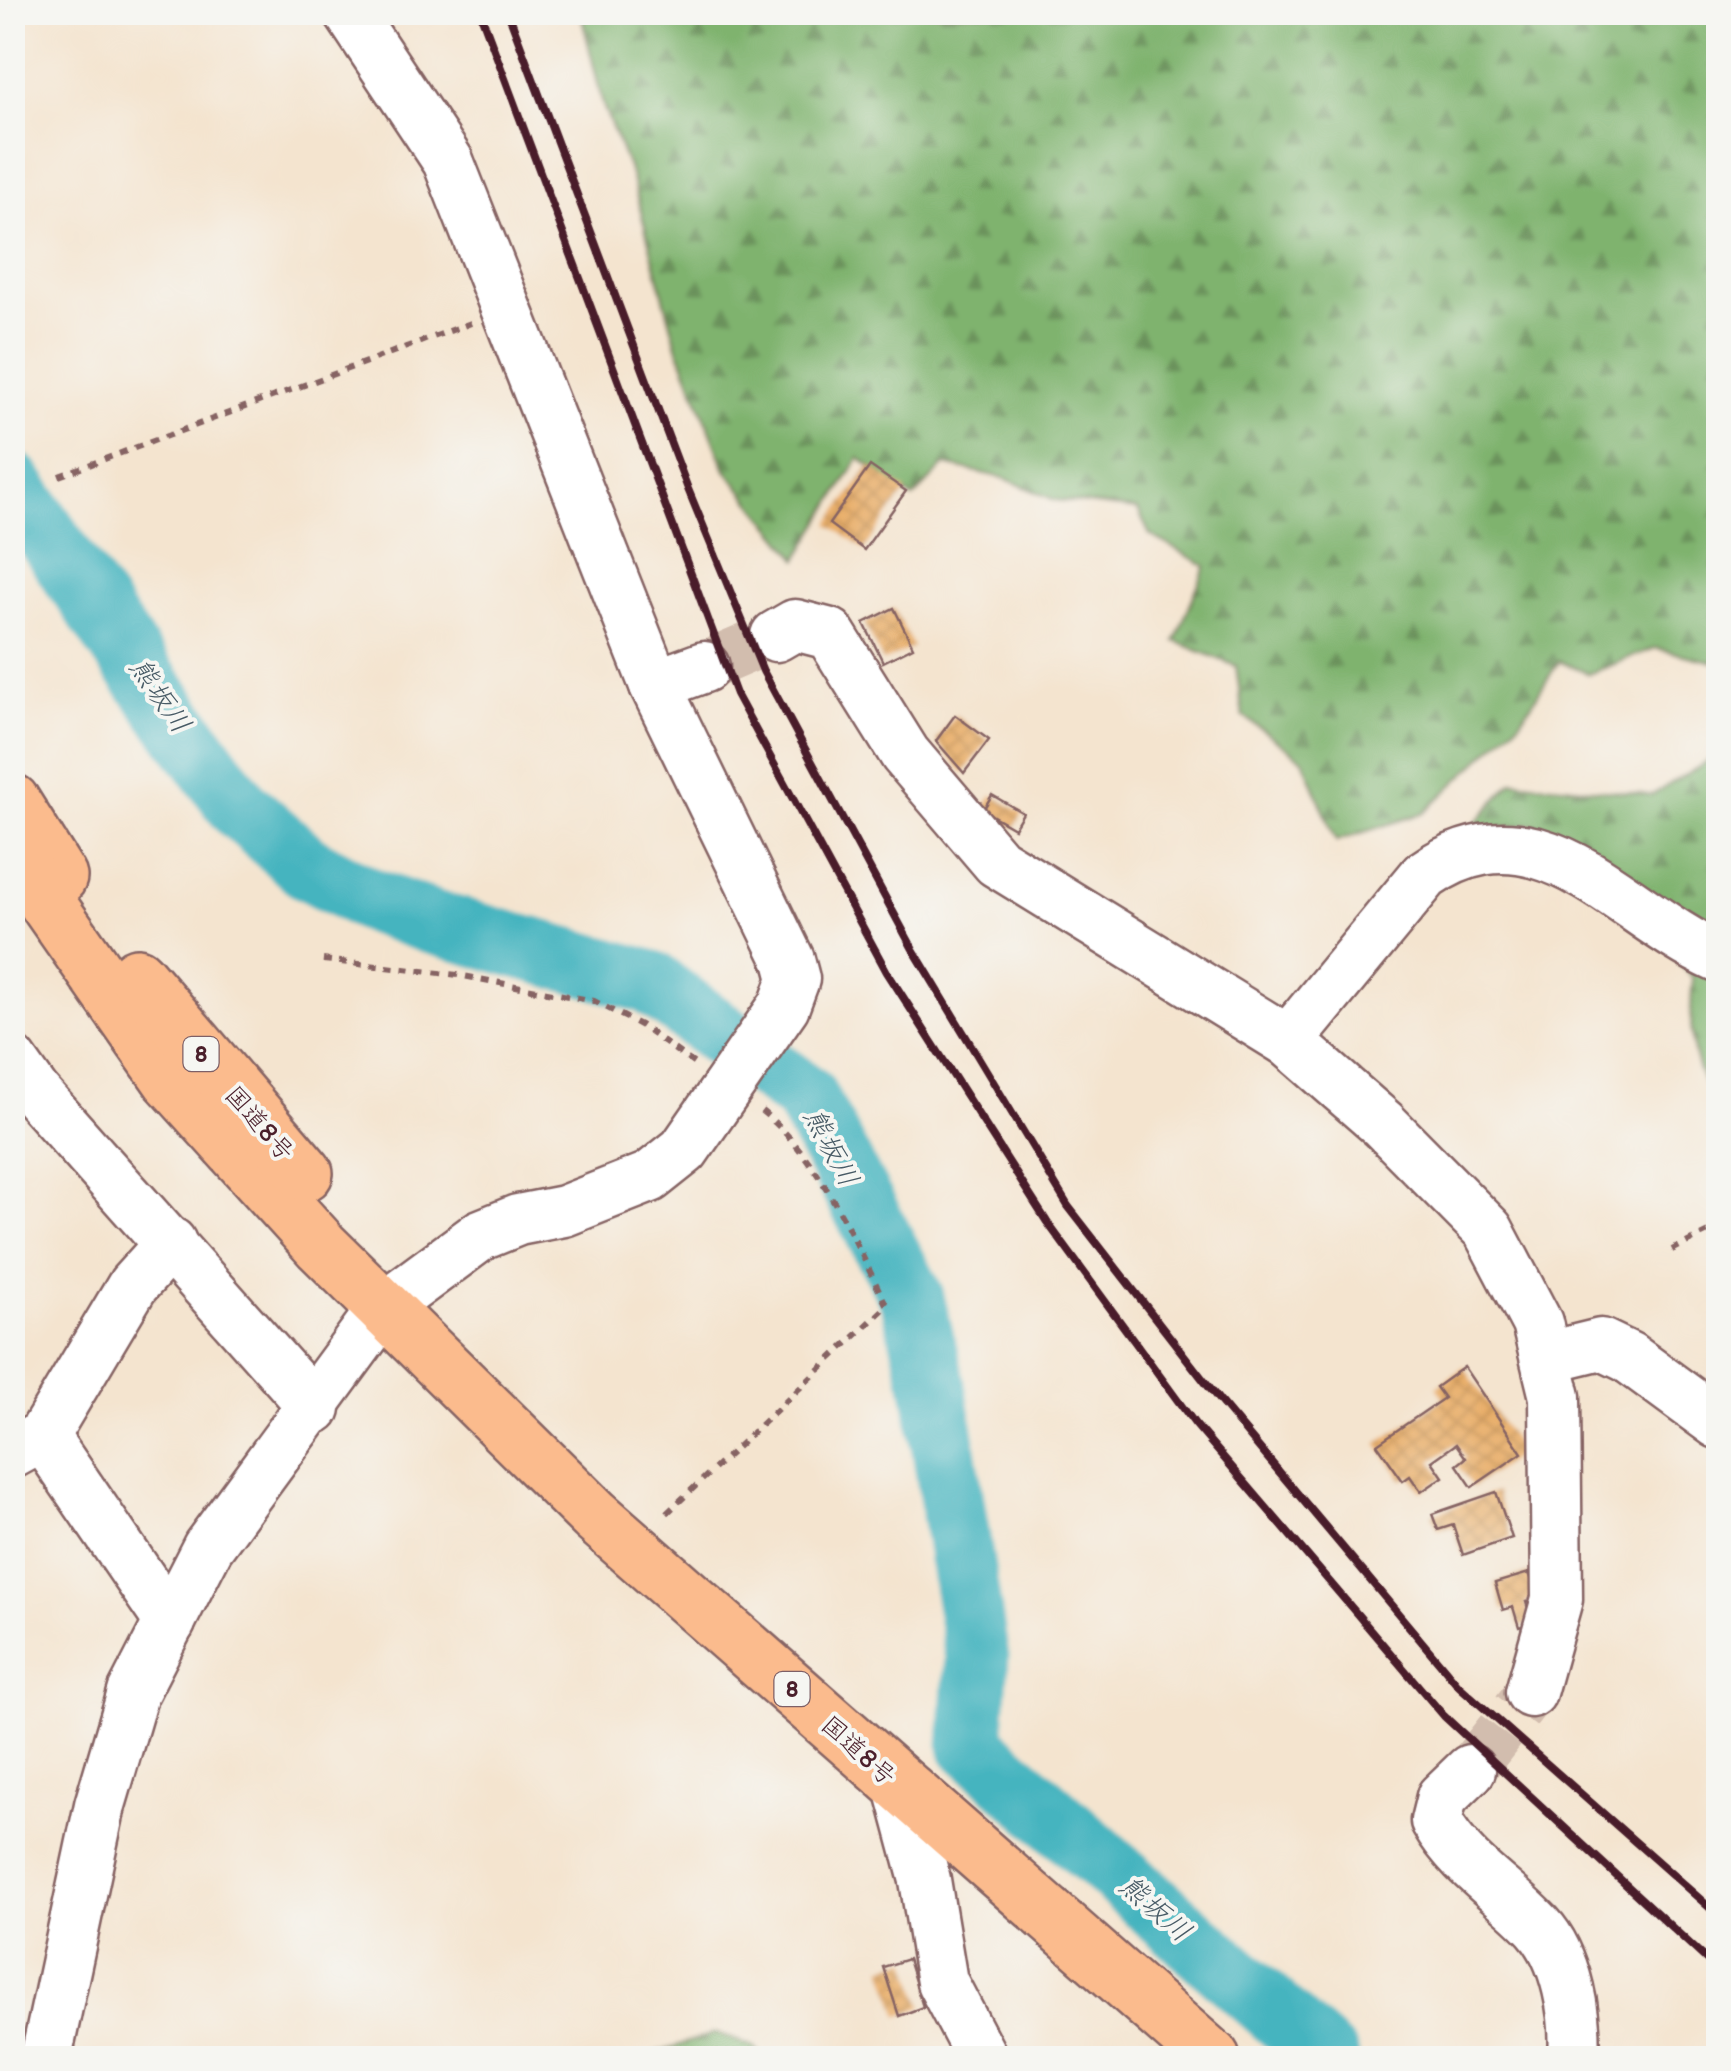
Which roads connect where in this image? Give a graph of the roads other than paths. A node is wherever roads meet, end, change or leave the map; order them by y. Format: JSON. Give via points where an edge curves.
{"nodes":[{"id":1,"x":350,"y":12,"type":"edge"},
{"id":2,"x":776,"y":636,"type":"tunnel mouth"},
{"id":3,"x":704,"y":667,"type":"tunnel mouth"},
{"id":4,"x":655,"y":685,"type":"junction"},
{"id":5,"x":12,"y":802,"type":"edge"},
{"id":6,"x":12,"y":852,"type":"edge"},
{"id":7,"x":1718,"y":957,"type":"edge"},
{"id":8,"x":1288,"y":1040,"type":"junction"},
{"id":9,"x":12,"y":1061,"type":"edge"},
{"id":10,"x":171,"y":1243,"type":"junction"},
{"id":11,"x":385,"y":1306,"type":"junction"},
{"id":12,"x":1548,"y":1357,"type":"junction"},
{"id":13,"x":315,"y":1408,"type":"junction"},
{"id":14,"x":1718,"y":1423,"type":"edge"},
{"id":15,"x":28,"y":1444,"type":"edge"},
{"id":16,"x":170,"y":1622,"type":"junction"},
{"id":17,"x":1531,"y":1692,"type":"tunnel mouth"},
{"id":18,"x":1470,"y":1770,"type":"tunnel mouth"},
{"id":19,"x":900,"y":1787,"type":"junction"},
{"id":20,"x":46,"y":2058,"type":"edge"},
{"id":21,"x":982,"y":2058,"type":"edge"},
{"id":22,"x":1212,"y":2058,"type":"edge"},
{"id":23,"x":1574,"y":2058,"type":"edge"}],
"edges":[{"from":1,"to":4,"type":"street","via":[[448,160]]},
{"from":2,"to":8,"type":"street","via":[[795,625],[830,634],[906,754],[997,862]]},
{"from":3,"to":4,"type":"street"},
{"from":4,"to":11,"type":"street","via":[[789,960],[794,979],[784,1006],[684,1150],[650,1176],[482,1235]]},
{"from":5,"to":11,"type":"highway","name":"国道8号","number":"8","via":[[56,873],[125,962],[358,1234]]},
{"from":6,"to":11,"type":"highway","name":"国道8号","number":"8","via":[[170,1079]]},
{"from":7,"to":8,"type":"street","via":[[1568,865],[1515,845],[1494,847],[1450,858],[1425,875]]},
{"from":8,"to":12,"type":"street","via":[[1384,1124],[1488,1230]]},
{"from":9,"to":10,"type":"street"},
{"from":10,"to":13,"type":"street"},
{"from":10,"to":15,"type":"street","via":[[133,1285]]},
{"from":11,"to":13,"type":"street"},
{"from":11,"to":19,"type":"highway","name":"国道8号","number":"8","via":[[595,1516]]},
{"from":12,"to":14,"type":"street","via":[[1601,1344]]},
{"from":12,"to":17,"type":"street","via":[[1556,1397],[1557,1599]]},
{"from":13,"to":16,"type":"street","via":[[208,1547]]},
{"from":15,"to":16,"type":"street"},
{"from":16,"to":20,"type":"street","via":[[133,1693],[100,1805]]},
{"from":18,"to":23,"type":"street","via":[[1442,1797],[1436,1821],[1468,1864],[1540,1928],[1561,1967]]},
{"from":19,"to":21,"type":"street","via":[[942,1982]]},
{"from":19,"to":22,"type":"highway","name":"国道8号","number":"8"}]}
